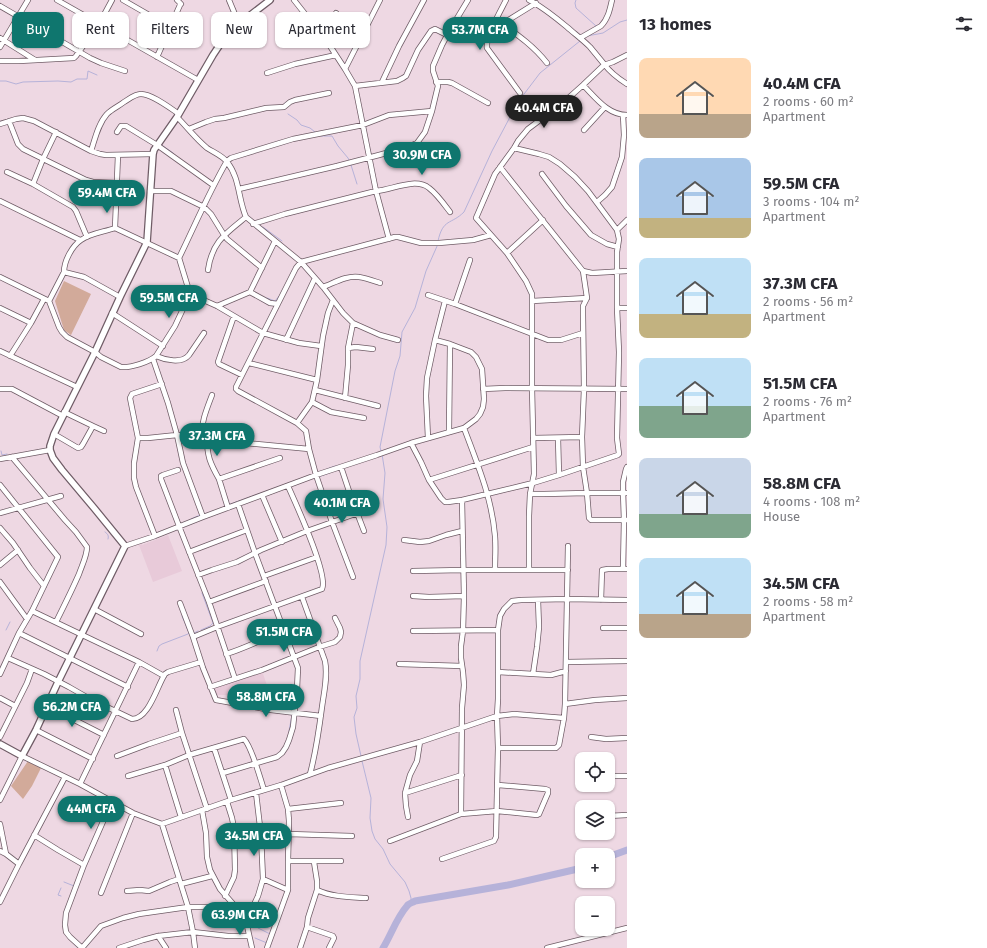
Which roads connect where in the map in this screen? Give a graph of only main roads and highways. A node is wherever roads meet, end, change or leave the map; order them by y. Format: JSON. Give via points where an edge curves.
{"nodes":[{"id":1,"x":270,"y":0,"type":"edge"},
{"id":2,"x":0,"y":744,"type":"edge"}],
"edges":[{"from":1,"to":2,"type":"main road","via":[[225,37],[153,154],[146,242],[50,446],[53,458],[125,546],[22,756]]}]}
